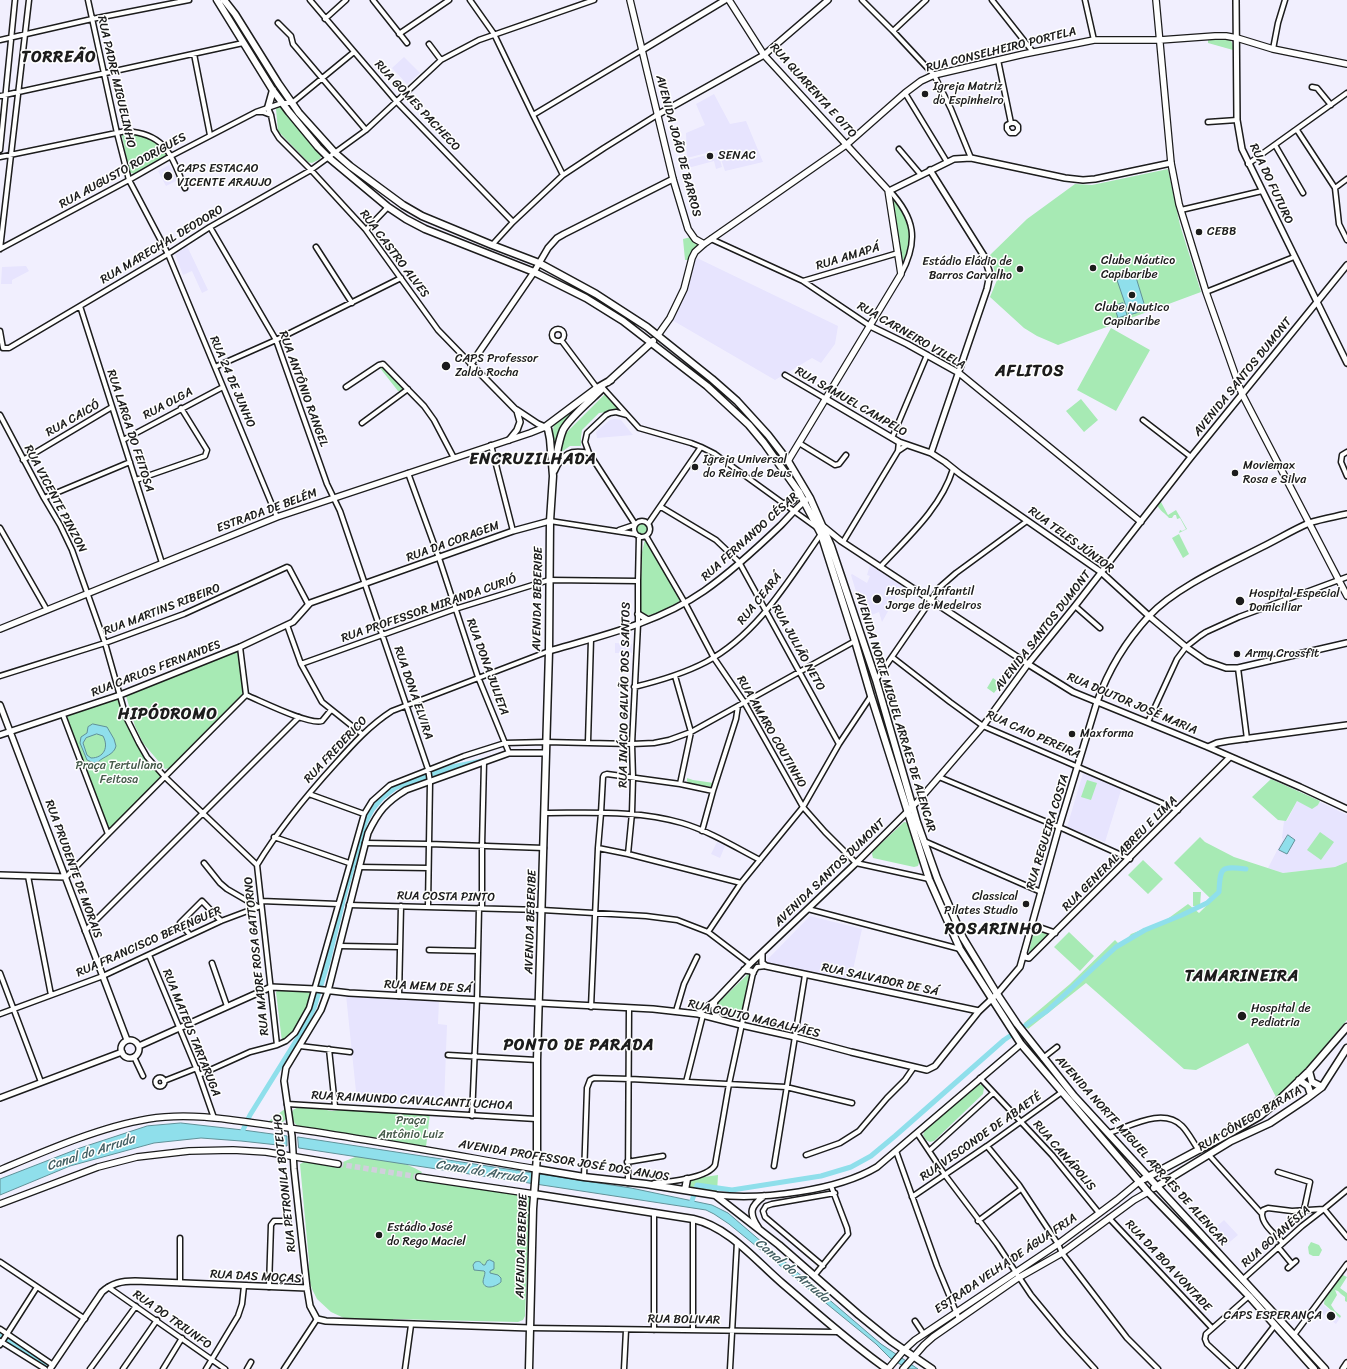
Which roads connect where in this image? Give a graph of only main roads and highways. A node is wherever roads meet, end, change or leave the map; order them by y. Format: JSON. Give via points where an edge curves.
{"nodes":[{"id":1,"x":217,"y":0,"type":"edge"},
{"id":2,"x":224,"y":0,"type":"edge"},
{"id":3,"x":630,"y":0,"type":"edge"},
{"id":4,"x":729,"y":0,"type":"edge"},
{"id":5,"x":1156,"y":0,"type":"edge"},
{"id":6,"x":1160,"y":40,"type":"junction"},
{"id":7,"x":1347,"y":64,"type":"edge"},
{"id":8,"x":273,"y":90,"type":"junction"},
{"id":9,"x":268,"y":108,"type":"road end"},
{"id":10,"x":846,"y":145,"type":"junction"},
{"id":11,"x":704,"y":244,"type":"junction"},
{"id":12,"x":658,"y":335,"type":"junction"},
{"id":13,"x":651,"y":342,"type":"junction"},
{"id":14,"x":600,"y":388,"type":"junction"},
{"id":15,"x":545,"y":427,"type":"junction"},
{"id":16,"x":788,"y":461,"type":"junction"},
{"id":17,"x":552,"y":476,"type":"junction"},
{"id":18,"x":799,"y":492,"type":"junction"},
{"id":19,"x":807,"y":499,"type":"junction"},
{"id":20,"x":784,"y":504,"type":"road end"},
{"id":21,"x":821,"y":527,"type":"junction"},
{"id":22,"x":1347,"y":596,"type":"edge"},
{"id":23,"x":0,"y":628,"type":"edge"},
{"id":24,"x":910,"y":810,"type":"junction"},
{"id":25,"x":1347,"y":1027,"type":"edge"},
{"id":26,"x":1347,"y":1048,"type":"edge"},
{"id":27,"x":1309,"y":1072,"type":"junction"},
{"id":28,"x":1299,"y":1080,"type":"junction"},
{"id":29,"x":1322,"y":1087,"type":"junction"},
{"id":30,"x":1312,"y":1095,"type":"junction"},
{"id":31,"x":338,"y":1164,"type":"tunnel mouth"},
{"id":32,"x":0,"y":1170,"type":"edge"},
{"id":33,"x":536,"y":1171,"type":"junction"},
{"id":34,"x":419,"y":1177,"type":"tunnel mouth"},
{"id":35,"x":1147,"y":1177,"type":"junction"},
{"id":36,"x":686,"y":1179,"type":"road end"},
{"id":37,"x":1140,"y":1181,"type":"junction"},
{"id":38,"x":1156,"y":1187,"type":"junction"},
{"id":39,"x":686,"y":1190,"type":"junction"},
{"id":40,"x":534,"y":1191,"type":"junction"},
{"id":41,"x":1148,"y":1192,"type":"junction"},
{"id":42,"x":0,"y":1204,"type":"edge"},
{"id":43,"x":902,"y":1352,"type":"junction"},
{"id":44,"x":911,"y":1359,"type":"junction"},
{"id":45,"x":529,"y":1369,"type":"edge"},
{"id":46,"x":887,"y":1369,"type":"edge"},
{"id":47,"x":902,"y":1369,"type":"edge"},
{"id":48,"x":932,"y":1369,"type":"edge"},
{"id":49,"x":1314,"y":1369,"type":"edge"},
{"id":50,"x":1325,"y":1369,"type":"edge"}],
"edges":[{"from":1,"to":8,"type":"main road","name":"AVENIDA NORTE MIGUEL ARRAES DE ALENCAR"},
{"from":2,"to":12,"type":"main road","name":"AVENIDA NORTE MIGUEL ARRAES DE ALENCAR","via":[[292,103],[335,153],[350,166],[422,216],[539,263],[596,294]]},
{"from":3,"to":11,"type":"main road","name":"AVENIDA JOÃO DE BARROS","via":[[688,229],[695,239]]},
{"from":4,"to":10,"type":"main road","name":"RUA QUARENTA E OITO","via":[[764,55]]},
{"from":5,"to":6,"type":"main road"},
{"from":6,"to":7,"type":"main road","name":"RUA CONSELHEIRO PORTELA","via":[[1226,36],[1273,49]]},
{"from":6,"to":10,"type":"main road","name":"RUA CONSELHEIRO PORTELA","via":[[1094,40],[934,75],[905,92]]},
{"from":6,"to":22,"type":"main road","via":[[1171,163],[1181,210],[1206,292],[1242,394]]},
{"from":8,"to":9,"type":"main road"},
{"from":8,"to":13,"type":"main road","name":"AVENIDA NORTE MIGUEL ARRAES DE ALENCAR","via":[[318,148],[406,219],[534,272],[586,298]]},
{"from":10,"to":11,"type":"main road","name":"RUA CONSELHEIRO PORTELA"},
{"from":10,"to":16,"type":"main road","name":"RUA QUARENTA E OITO","via":[[889,191],[901,274]]},
{"from":11,"to":12,"type":"main road","via":[[692,258],[684,289],[670,318]]},
{"from":12,"to":13,"type":"main road"},
{"from":12,"to":16,"type":"main road","name":"AVENIDA NORTE MIGUEL ARRAES DE ALENCAR","via":[[737,401]]},
{"from":13,"to":14,"type":"main road"},
{"from":13,"to":18,"type":"main road","name":"AVENIDA NORTE MIGUEL ARRAES DE ALENCAR","via":[[707,386],[749,425]]},
{"from":14,"to":15,"type":"main road"},
{"from":14,"to":17,"type":"main road","name":"AVENIDA BEBERIBE","via":[[564,430]]},
{"from":15,"to":17,"type":"main road","name":"AVENIDA BEBERIBE","via":[[550,439]]},
{"from":15,"to":23,"type":"main road","name":"ESTRADA DE BELÉM","via":[[277,517]]},
{"from":16,"to":19,"type":"main road","name":"AVENIDA NORTE MIGUEL ARRAES DE ALENCAR"},
{"from":17,"to":33,"type":"main road","name":"AVENIDA BEBERIBE"},
{"from":18,"to":19,"type":"main road","name":"AVENIDA NORTE MIGUEL ARRAES DE ALENCAR"},
{"from":18,"to":20,"type":"main road","via":[[794,500]]},
{"from":19,"to":21,"type":"main road","name":"AVENIDA NORTE MIGUEL ARRAES DE ALENCAR"},
{"from":21,"to":24,"type":"main road","name":"AVENIDA NORTE MIGUEL ARRAES DE ALENCAR","via":[[871,696]]},
{"from":21,"to":24,"type":"main road","name":"AVENIDA NORTE MIGUEL ARRAES DE ALENCAR","via":[[831,546],[876,680]]},
{"from":24,"to":35,"type":"main road","name":"AVENIDA NORTE MIGUEL ARRAES DE ALENCAR","via":[[963,938],[997,994],[1025,1035],[1074,1096]]},
{"from":24,"to":37,"type":"main road","name":"AVENIDA NORTE MIGUEL ARRAES DE ALENCAR","via":[[929,879],[960,949],[1019,1042]]},
{"from":25,"to":27,"type":"main road","name":"RUA CÔNEGO BARATA"},
{"from":26,"to":29,"type":"main road","name":"RUA CÔNEGO BARATA"},
{"from":27,"to":28,"type":"main road","name":"RUA CÔNEGO BARATA"},
{"from":27,"to":29,"type":"main road","via":[[1312,1082]]},
{"from":28,"to":30,"type":"main road","via":[[1308,1086]]},
{"from":28,"to":35,"type":"main road","name":"RUA CÔNEGO BARATA","via":[[1260,1116]]},
{"from":29,"to":30,"type":"main road","name":"RUA CÔNEGO BARATA"},
{"from":30,"to":38,"type":"main road","name":"RUA CÔNEGO BARATA"},
{"from":31,"to":42,"type":"main road","via":[[293,1153],[233,1150],[189,1151],[137,1157],[98,1167]]},
{"from":32,"to":33,"type":"main road","name":"AVENIDA PROFESSOR JOSÉ DOS ANJOS","via":[[123,1125],[170,1117],[214,1118],[290,1128]]},
{"from":33,"to":39,"type":"main road","name":"AVENIDA PROFESSOR JOSÉ DOS ANJOS"},
{"from":33,"to":40,"type":"main road","name":"AVENIDA BEBERIBE"},
{"from":34,"to":40,"type":"main road"},
{"from":35,"to":37,"type":"main road","name":"RUA CÔNEGO BARATA"},
{"from":35,"to":38,"type":"main road","name":"AVENIDA NORTE MIGUEL ARRAES DE ALENCAR"},
{"from":36,"to":39,"type":"main road"},
{"from":37,"to":41,"type":"main road","name":"AVENIDA NORTE MIGUEL ARRAES DE ALENCAR"},
{"from":37,"to":43,"type":"main road","name":"ESTRADA VELHA DE ÁGUA FRIA","via":[[1058,1244],[923,1333]]},
{"from":38,"to":41,"type":"main road","name":"RUA CÔNEGO BARATA"},
{"from":38,"to":50,"type":"main road","name":"AVENIDA NORTE MIGUEL ARRAES DE ALENCAR"},
{"from":39,"to":43,"type":"main road","name":"AVENIDA PROFESSOR JOSÉ DOS ANJOS","via":[[715,1195],[758,1228]]},
{"from":40,"to":45,"type":"main road","name":"AVENIDA BEBERIBE"},
{"from":40,"to":46,"type":"main road","via":[[704,1221],[714,1226],[737,1242],[838,1332]]},
{"from":41,"to":44,"type":"main road","name":"ESTRADA VELHA DE ÁGUA FRIA","via":[[1062,1253],[1018,1278],[933,1337]]},
{"from":41,"to":49,"type":"main road","name":"AVENIDA NORTE MIGUEL ARRAES DE ALENCAR","via":[[1249,1296]]},
{"from":43,"to":44,"type":"main road"},
{"from":43,"to":46,"type":"main road","name":"ESTRADA VELHA DE ÁGUA FRIA"},
{"from":44,"to":47,"type":"main road","name":"ESTRADA VELHA DE ÁGUA FRIA"},
{"from":44,"to":48,"type":"main road"}]}
